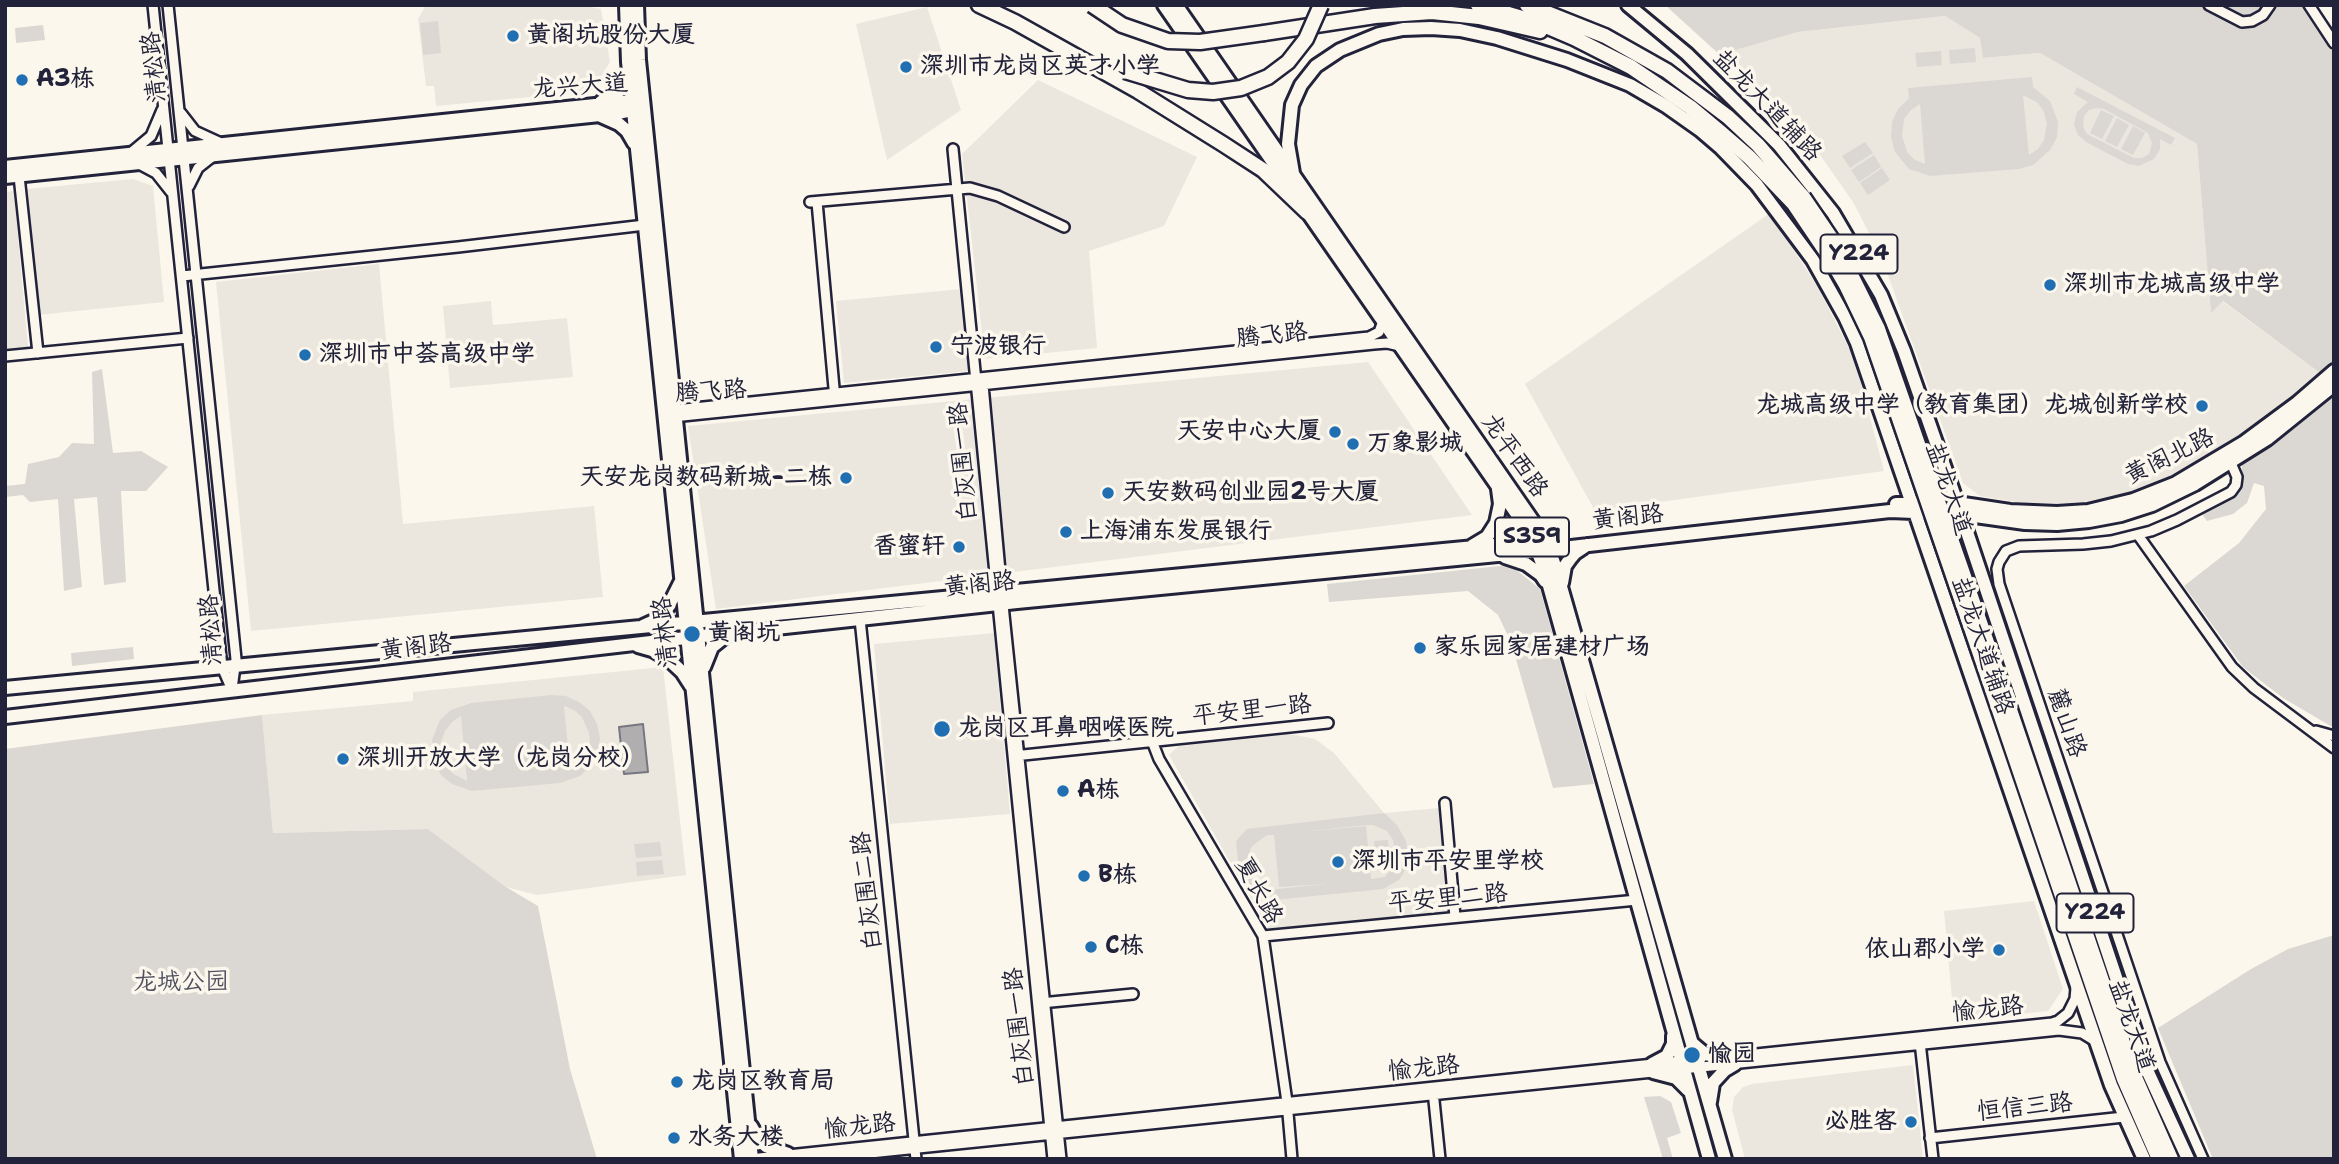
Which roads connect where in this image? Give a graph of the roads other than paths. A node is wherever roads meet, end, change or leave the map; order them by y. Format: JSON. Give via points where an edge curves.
{"nodes":[{"id":1,"x":153,"y":5,"type":"edge"},
{"id":2,"x":168,"y":5,"type":"edge"},
{"id":3,"x":626,"y":5,"type":"edge"},
{"id":4,"x":637,"y":5,"type":"edge"},
{"id":5,"x":979,"y":5,"type":"edge"},
{"id":6,"x":1092,"y":5,"type":"edge"},
{"id":7,"x":1164,"y":5,"type":"edge"},
{"id":8,"x":1176,"y":5,"type":"edge"},
{"id":9,"x":1321,"y":5,"type":"edge"},
{"id":10,"x":1478,"y":5,"type":"edge"},
{"id":11,"x":1527,"y":5,"type":"edge"},
{"id":12,"x":1554,"y":5,"type":"edge"},
{"id":13,"x":1628,"y":5,"type":"edge"},
{"id":14,"x":2209,"y":5,"type":"edge"},
{"id":15,"x":2270,"y":5,"type":"edge"},
{"id":16,"x":2309,"y":5,"type":"edge"},
{"id":17,"x":2330,"y":31,"type":"edge"},
{"id":18,"x":1605,"y":36,"type":"junction"},
{"id":19,"x":1574,"y":38,"type":"junction"},
{"id":20,"x":2334,"y":43,"type":"edge"},
{"id":21,"x":1066,"y":48,"type":"junction"},
{"id":22,"x":628,"y":62,"type":"junction"},
{"id":23,"x":163,"y":102,"type":"junction"},
{"id":24,"x":178,"y":104,"type":"junction"},
{"id":25,"x":636,"y":106,"type":"junction"},
{"id":26,"x":587,"y":111,"type":"junction"},
{"id":27,"x":228,"y":143,"type":"junction"},
{"id":28,"x":953,"y":149,"type":"dead end"},
{"id":29,"x":637,"y":150,"type":"junction"},
{"id":30,"x":184,"y":153,"type":"junction"},
{"id":31,"x":169,"y":155,"type":"junction"},
{"id":32,"x":218,"y":155,"type":"junction"},
{"id":33,"x":131,"y":159,"type":"junction"},
{"id":34,"x":5,"y":167,"type":"edge"},
{"id":35,"x":1293,"y":173,"type":"junction"},
{"id":36,"x":12,"y":176,"type":"edge"},
{"id":37,"x":958,"y":190,"type":"junction"},
{"id":38,"x":188,"y":191,"type":"junction"},
{"id":39,"x":173,"y":197,"type":"junction"},
{"id":40,"x":1798,"y":201,"type":"junction"},
{"id":41,"x":1307,"y":212,"type":"junction"},
{"id":42,"x":645,"y":225,"type":"junction"},
{"id":43,"x":1064,"y":227,"type":"dead end"},
{"id":44,"x":196,"y":274,"type":"junction"},
{"id":45,"x":182,"y":276,"type":"junction"},
{"id":46,"x":1383,"y":321,"type":"junction"},
{"id":47,"x":188,"y":338,"type":"junction"},
{"id":48,"x":1401,"y":346,"type":"junction"},
{"id":49,"x":38,"y":354,"type":"junction"},
{"id":50,"x":5,"y":356,"type":"edge"},
{"id":51,"x":2334,"y":371,"type":"edge"},
{"id":52,"x":979,"y":383,"type":"junction"},
{"id":53,"x":2334,"y":385,"type":"edge"},
{"id":54,"x":835,"y":397,"type":"junction"},
{"id":55,"x":672,"y":414,"type":"junction"},
{"id":56,"x":1931,"y":429,"type":"junction"},
{"id":57,"x":1891,"y":440,"type":"junction"},
{"id":58,"x":2231,"y":463,"type":"junction"},
{"id":59,"x":1948,"y":479,"type":"junction"},
{"id":60,"x":1497,"y":485,"type":"junction"},
{"id":61,"x":1913,"y":508,"type":"junction"},
{"id":62,"x":1959,"y":509,"type":"junction"},
{"id":63,"x":1992,"y":514,"type":"junction"},
{"id":64,"x":2138,"y":535,"type":"junction"},
{"id":65,"x":1969,"y":541,"type":"junction"},
{"id":66,"x":1590,"y":543,"type":"junction"},
{"id":67,"x":1542,"y":545,"type":"junction"},
{"id":68,"x":1469,"y":548,"type":"junction"},
{"id":69,"x":1494,"y":555,"type":"junction"},
{"id":70,"x":1980,"y":573,"type":"junction"},
{"id":71,"x":681,"y":576,"type":"junction"},
{"id":72,"x":1938,"y":584,"type":"junction"},
{"id":73,"x":693,"y":586,"type":"junction"},
{"id":74,"x":1555,"y":586,"type":"junction"},
{"id":75,"x":1000,"y":598,"type":"junction"},
{"id":76,"x":860,"y":619,"type":"junction"},
{"id":77,"x":691,"y":623,"type":"junction"},
{"id":78,"x":734,"y":626,"type":"junction"},
{"id":79,"x":638,"y":628,"type":"junction"},
{"id":80,"x":693,"y":637,"type":"junction"},
{"id":81,"x":630,"y":645,"type":"junction"},
{"id":82,"x":1986,"y":656,"type":"junction"},
{"id":83,"x":2024,"y":659,"type":"junction"},
{"id":84,"x":2011,"y":663,"type":"junction"},
{"id":85,"x":237,"y":666,"type":"junction"},
{"id":86,"x":222,"y":667,"type":"junction"},
{"id":87,"x":703,"y":676,"type":"junction"},
{"id":88,"x":5,"y":688,"type":"edge"},
{"id":89,"x":232,"y":690,"type":"junction"},
{"id":90,"x":693,"y":690,"type":"junction"},
{"id":91,"x":5,"y":717,"type":"edge"},
{"id":92,"x":1328,"y":723,"type":"dead end"},
{"id":93,"x":2308,"y":728,"type":"junction"},
{"id":94,"x":2334,"y":736,"type":"edge"},
{"id":95,"x":1152,"y":741,"type":"junction"},
{"id":96,"x":704,"y":744,"type":"junction"},
{"id":97,"x":2334,"y":748,"type":"edge"},
{"id":98,"x":1016,"y":756,"type":"junction"},
{"id":99,"x":1445,"y":803,"type":"dead end"},
{"id":100,"x":1634,"y":867,"type":"junction"},
{"id":101,"x":1637,"y":900,"type":"junction"},
{"id":102,"x":1455,"y":917,"type":"junction"},
{"id":103,"x":1264,"y":936,"type":"junction"},
{"id":104,"x":2076,"y":983,"type":"junction"},
{"id":105,"x":1133,"y":994,"type":"dead end"},
{"id":106,"x":1041,"y":1003,"type":"junction"},
{"id":107,"x":1673,"y":1028,"type":"junction"},
{"id":108,"x":1920,"y":1041,"type":"junction"},
{"id":109,"x":2096,"y":1041,"type":"junction"},
{"id":110,"x":1692,"y":1042,"type":"junction"},
{"id":111,"x":1722,"y":1057,"type":"junction"},
{"id":112,"x":736,"y":1059,"type":"junction"},
{"id":113,"x":1698,"y":1064,"type":"junction"},
{"id":114,"x":1735,"y":1064,"type":"junction"},
{"id":115,"x":1683,"y":1065,"type":"junction"},
{"id":116,"x":1653,"y":1068,"type":"junction"},
{"id":117,"x":1433,"y":1091,"type":"junction"},
{"id":118,"x":1692,"y":1097,"type":"junction"},
{"id":119,"x":1287,"y":1106,"type":"junction"},
{"id":120,"x":1711,"y":1109,"type":"junction"},
{"id":121,"x":2124,"y":1117,"type":"junction"},
{"id":122,"x":748,"y":1120,"type":"junction"},
{"id":123,"x":1054,"y":1130,"type":"junction"},
{"id":124,"x":1930,"y":1138,"type":"junction"},
{"id":125,"x":914,"y":1144,"type":"junction"},
{"id":126,"x":788,"y":1154,"type":"junction"},
{"id":127,"x":749,"y":1158,"type":"edge"},
{"id":128,"x":811,"y":1159,"type":"edge"},
{"id":129,"x":916,"y":1159,"type":"edge"},
{"id":130,"x":1053,"y":1159,"type":"edge"},
{"id":131,"x":1061,"y":1159,"type":"edge"},
{"id":132,"x":1292,"y":1159,"type":"edge"},
{"id":133,"x":1440,"y":1159,"type":"edge"},
{"id":134,"x":1709,"y":1159,"type":"edge"},
{"id":135,"x":1725,"y":1159,"type":"edge"},
{"id":136,"x":1933,"y":1159,"type":"edge"},
{"id":137,"x":2144,"y":1159,"type":"edge"},
{"id":138,"x":2159,"y":1159,"type":"edge"},
{"id":139,"x":2171,"y":1159,"type":"edge"},
{"id":140,"x":2189,"y":1159,"type":"edge"},
{"id":141,"x":2203,"y":1159,"type":"edge"}],
"edges":[{"from":1,"to":23,"type":"street","name":"清松路"},
{"from":2,"to":24,"type":"street","name":"清松路"},
{"from":3,"to":22,"type":"main road"},
{"from":4,"to":25,"type":"main road"},
{"from":5,"to":21,"type":"highway"},
{"from":6,"to":19,"type":"highway","bridge":true,"via":[[1122,25],[1168,41],[1215,40],[1432,12],[1479,17]]},
{"from":7,"to":41,"type":"main road","name":"龙平西路","number":"S359"},
{"from":8,"to":35,"type":"main road","name":"龙平西路","number":"S359"},
{"from":9,"to":21,"type":"highway","bridge":true,"via":[[1306,39],[1288,61],[1268,77],[1241,88],[1188,90]]},
{"from":10,"to":19,"type":"highway","name":"盐龙大道"},
{"from":11,"to":18,"type":"highway","name":"盐龙大道"},
{"from":12,"to":18,"type":"highway"},
{"from":13,"to":56,"type":"main road","name":"盐龙大道辅路","number":"Y224","via":[[1714,80],[1779,145],[1822,197],[1881,295]]},
{"from":14,"to":15,"type":"street","via":[[2242,22],[2263,15]]},
{"from":16,"to":17,"type":"street"},
{"from":17,"to":20,"type":"street"},
{"from":18,"to":40,"type":"highway","name":"盐龙大道","via":[[1667,71],[1728,117],[1758,145]]},
{"from":19,"to":40,"type":"highway","name":"盐龙大道","via":[[1631,67],[1690,107]]},
{"from":21,"to":41,"type":"highway","via":[[1244,158]]},
{"from":22,"to":25,"type":"main road"},
{"from":22,"to":26,"type":"main road","via":[[618,92]]},
{"from":23,"to":31,"type":"street","name":"清松路"},
{"from":23,"to":33,"type":"street","via":[[158,125]]},
{"from":24,"to":27,"type":"street","via":[[195,131]]},
{"from":24,"to":30,"type":"street","name":"清松路"},
{"from":25,"to":26,"type":"main road","name":"龙兴大道"},
{"from":25,"to":29,"type":"main road","name":"清林路"},
{"from":25,"to":55,"type":"main road","name":"清林路"},
{"from":26,"to":27,"type":"main road","name":"龙兴大道"},
{"from":26,"to":29,"type":"main road","via":[[619,124]]},
{"from":26,"to":32,"type":"main road","name":"龙兴大道"},
{"from":27,"to":30,"type":"main road","name":"龙兴大道"},
{"from":28,"to":37,"type":"street","name":"白灰围一路"},
{"from":29,"to":42,"type":"main road","name":"清林路"},
{"from":30,"to":31,"type":"main road","name":"龙兴大道"},
{"from":30,"to":32,"type":"main road","name":"龙兴大道"},
{"from":30,"to":38,"type":"street","name":"清松路"},
{"from":31,"to":33,"type":"main road","name":"龙兴大道"},
{"from":31,"to":39,"type":"street","name":"清松路"},
{"from":32,"to":38,"type":"street","via":[[198,168]]},
{"from":33,"to":34,"type":"main road","name":"龙兴大道"},
{"from":33,"to":36,"type":"main road","name":"龙兴大道"},
{"from":33,"to":39,"type":"street","via":[[156,173]]},
{"from":35,"to":57,"type":"main road","name":"盐龙大道辅路","via":[[1288,129],[1301,85],[1327,58],[1379,34],[1432,27],[1477,33],[1620,81],[1666,106],[1721,148],[1794,231],[1846,317]]},
{"from":35,"to":67,"type":"main road","name":"龙平西路","number":"S359"},
{"from":36,"to":49,"type":"street"},
{"from":37,"to":43,"type":"street","via":[[985,191]]},
{"from":37,"to":52,"type":"street","name":"白灰围一路"},
{"from":37,"to":54,"type":"street","via":[[813,202]]},
{"from":38,"to":44,"type":"street","name":"清松路"},
{"from":39,"to":45,"type":"street","name":"清松路"},
{"from":40,"to":82,"type":"highway","name":"盐龙大道","bridge":true,"via":[[1871,337]]},
{"from":41,"to":46,"type":"main road","name":"龙平西路","number":"S359"},
{"from":42,"to":44,"type":"street"},
{"from":42,"to":55,"type":"main road","name":"清林路"},
{"from":44,"to":45,"type":"street"},
{"from":44,"to":85,"type":"street","name":"清松路"},
{"from":45,"to":47,"type":"street","name":"清松路"},
{"from":46,"to":48,"type":"main road","name":"龙平西路","number":"S359"},
{"from":46,"to":52,"type":"street","name":"腾飞路","via":[[1379,332],[1369,337]]},
{"from":47,"to":49,"type":"street"},
{"from":47,"to":86,"type":"street","name":"清松路"},
{"from":48,"to":52,"type":"street","name":"腾飞路","via":[[1387,343]]},
{"from":48,"to":60,"type":"main road","name":"龙平西路","number":"S359"},
{"from":49,"to":50,"type":"street"},
{"from":51,"to":63,"type":"main road","name":"黄阁北路","via":[[2243,443],[2148,495],[2073,512]]},
{"from":52,"to":54,"type":"street","name":"腾飞路"},
{"from":52,"to":75,"type":"street","name":"白灰围一路"},
{"from":53,"to":58,"type":"main road","name":"黄阁北路","via":[[2286,426]]},
{"from":54,"to":55,"type":"street","name":"腾飞路"},
{"from":55,"to":71,"type":"main road","name":"清林路"},
{"from":55,"to":73,"type":"main road","name":"清林路"},
{"from":56,"to":57,"type":"main road","via":[[1926,442],[1915,450],[1901,449]]},
{"from":56,"to":59,"type":"main road","name":"盐龙大道辅路","number":"Y224"},
{"from":57,"to":61,"type":"main road","name":"盐龙大道辅路"},
{"from":58,"to":63,"type":"main road","name":"黄阁北路","via":[[2167,499],[2105,518],[2041,524]]},
{"from":58,"to":64,"type":"street","name":"麓山路","via":[[2236,481],[2228,495]]},
{"from":59,"to":62,"type":"main road","name":"盐龙大道辅路","number":"Y224"},
{"from":59,"to":63,"type":"main road"},
{"from":60,"to":67,"type":"main road","name":"龙平西路","number":"S359"},
{"from":60,"to":68,"type":"main road","via":[[1496,523],[1487,537]]},
{"from":61,"to":62,"type":"main road","name":"黄阁路"},
{"from":61,"to":66,"type":"main road","name":"黄阁路"},
{"from":61,"to":67,"type":"main road","name":"黄阁路","via":[[1889,504]]},
{"from":61,"to":72,"type":"main road","name":"盐龙大道辅路"},
{"from":62,"to":63,"type":"main road","name":"黄阁北路"},
{"from":62,"to":65,"type":"main road","name":"盐龙大道辅路","number":"Y224"},
{"from":63,"to":65,"type":"main road","via":[[1975,525]]},
{"from":64,"to":83,"type":"street","name":"麓山路","via":[[2083,544],[2025,545],[2002,556],[1997,576]]},
{"from":64,"to":93,"type":"street","via":[[2232,667]]},
{"from":65,"to":70,"type":"main road","name":"盐龙大道辅路","number":"Y224"},
{"from":66,"to":67,"type":"main road","name":"黄阁路"},
{"from":66,"to":74,"type":"main road","via":[[1570,559]]},
{"from":67,"to":68,"type":"main road","name":"黄阁路"},
{"from":67,"to":69,"type":"main road","name":"黄阁路"},
{"from":67,"to":74,"type":"main road","name":"龙平西路","number":"S359"},
{"from":68,"to":75,"type":"main road","name":"黄阁路"},
{"from":69,"to":74,"type":"main road","via":[[1526,564]]},
{"from":69,"to":75,"type":"main road","name":"黄阁路"},
{"from":70,"to":72,"type":"main road","via":[[1959,562],[1942,572]]},
{"from":70,"to":84,"type":"main road","name":"盐龙大道辅路","number":"Y224"},
{"from":71,"to":77,"type":"main road","name":"清林路"},
{"from":71,"to":79,"type":"main road","via":[[668,607]]},
{"from":72,"to":104,"type":"main road","name":"盐龙大道辅路"},
{"from":73,"to":77,"type":"main road","name":"清林路"},
{"from":73,"to":78,"type":"main road","via":[[706,611]]},
{"from":74,"to":100,"type":"main road","name":"龙平西路","number":"S359"},
{"from":75,"to":76,"type":"main road","name":"黄阁路"},
{"from":75,"to":78,"type":"main road","name":"黄阁路"},
{"from":75,"to":98,"type":"street","name":"白灰围一路"},
{"from":76,"to":78,"type":"main road","name":"黄阁路"},
{"from":76,"to":125,"type":"street","name":"白灰围二路"},
{"from":77,"to":78,"type":"main road","name":"黄阁路"},
{"from":77,"to":79,"type":"main road","name":"黄阁路"},
{"from":77,"to":80,"type":"main road","name":"清林路"},
{"from":78,"to":80,"type":"main road","name":"黄阁路"},
{"from":78,"to":87,"type":"main road","via":[[707,655]]},
{"from":79,"to":85,"type":"main road","name":"黄阁路"},
{"from":80,"to":81,"type":"main road","name":"黄阁路"},
{"from":80,"to":87,"type":"main road","name":"清林路"},
{"from":80,"to":90,"type":"main road","name":"清林路"},
{"from":81,"to":89,"type":"main road","name":"黄阁路"},
{"from":81,"to":90,"type":"main road","via":[[661,654],[682,672]]},
{"from":82,"to":138,"type":"highway","name":"盐龙大道","via":[[2124,1079]]},
{"from":82,"to":139,"type":"highway","name":"盐龙大道","via":[[2134,1075]]},
{"from":83,"to":84,"type":"street"},
{"from":83,"to":141,"type":"street","name":"麓山路","via":[[2160,1062]]},
{"from":84,"to":140,"type":"main road","name":"盐龙大道辅路","number":"Y224","via":[[2147,1070]]},
{"from":85,"to":86,"type":"main road","name":"黄阁路"},
{"from":85,"to":89,"type":"street","name":"清松路"},
{"from":86,"to":88,"type":"main road","name":"黄阁路"},
{"from":86,"to":89,"type":"street","name":"清松路"},
{"from":87,"to":96,"type":"main road","name":"清林路"},
{"from":89,"to":91,"type":"main road","name":"黄阁路"},
{"from":90,"to":96,"type":"main road","name":"清林路"},
{"from":92,"to":95,"type":"street","name":"平安里一路"},
{"from":93,"to":94,"type":"street"},
{"from":93,"to":97,"type":"street"},
{"from":95,"to":98,"type":"street","name":"平安里一路"},
{"from":95,"to":103,"type":"street","name":"夏长路"},
{"from":96,"to":112,"type":"main road","name":"清林路"},
{"from":98,"to":106,"type":"street","name":"白灰围一路"},
{"from":99,"to":102,"type":"street"},
{"from":100,"to":101,"type":"main road","name":"龙平西路","number":"S359"},
{"from":100,"to":110,"type":"main road","name":"龙平西路","number":"S359"},
{"from":101,"to":102,"type":"street","name":"平安里二路"},
{"from":101,"to":107,"type":"main road","name":"龙平西路","number":"S359"},
{"from":102,"to":103,"type":"street","name":"平安里二路"},
{"from":103,"to":119,"type":"street","name":"夏长路"},
{"from":104,"to":108,"type":"street","name":"愉龙路","via":[[2072,1007],[2058,1021]]},
{"from":104,"to":109,"type":"main road","name":"盐龙大道辅路"},
{"from":105,"to":106,"type":"street"},
{"from":106,"to":123,"type":"street","name":"白灰围一路"},
{"from":107,"to":115,"type":"main road","name":"龙平西路","number":"S359"},
{"from":107,"to":116,"type":"main road","via":[[1670,1051]]},
{"from":108,"to":109,"type":"street","name":"愉龙路","via":[[2067,1030]]},
{"from":108,"to":111,"type":"street","name":"愉龙路"},
{"from":108,"to":114,"type":"street","name":"愉龙路"},
{"from":108,"to":124,"type":"street"},
{"from":109,"to":121,"type":"main road","name":"盐龙大道辅路"},
{"from":110,"to":111,"type":"main road","via":[[1705,1054]]},
{"from":110,"to":113,"type":"main road","name":"龙平西路","number":"S359"},
{"from":111,"to":113,"type":"street","name":"愉龙路"},
{"from":112,"to":122,"type":"main road","name":"清林路"},
{"from":112,"to":127,"type":"main road","name":"清林路"},
{"from":113,"to":114,"type":"street","name":"愉龙路"},
{"from":113,"to":115,"type":"street","name":"愉龙路"},
{"from":113,"to":120,"type":"main road","name":"龙平西路","number":"S359"},
{"from":114,"to":120,"type":"main road","via":[[1713,1083]]},
{"from":115,"to":116,"type":"street","name":"愉龙路"},
{"from":115,"to":118,"type":"main road","name":"龙平西路","number":"S359"},
{"from":116,"to":117,"type":"street","name":"愉龙路"},
{"from":116,"to":118,"type":"main road","via":[[1676,1078]]},
{"from":117,"to":119,"type":"street","name":"愉龙路"},
{"from":117,"to":133,"type":"street"},
{"from":118,"to":134,"type":"main road","name":"龙平西路","number":"S359"},
{"from":119,"to":123,"type":"street","name":"愉龙路"},
{"from":119,"to":132,"type":"street","name":"夏长路"},
{"from":120,"to":135,"type":"main road","name":"龙平西路","number":"S359"},
{"from":121,"to":124,"type":"street","name":"恒信三路"},
{"from":121,"to":137,"type":"main road","name":"盐龙大道辅路"},
{"from":122,"to":126,"type":"main road","via":[[759,1140]]},
{"from":122,"to":127,"type":"main road","name":"清林路"},
{"from":123,"to":125,"type":"street","name":"愉龙路"},
{"from":123,"to":130,"type":"street","name":"白灰围一路"},
{"from":123,"to":131,"type":"street","name":"白灰围一路"},
{"from":124,"to":136,"type":"street"},
{"from":125,"to":126,"type":"street","name":"愉龙路"},
{"from":125,"to":128,"type":"street","name":"愉龙路"},
{"from":125,"to":129,"type":"street","name":"白灰围二路"},
{"from":126,"to":127,"type":"street","name":"愉龙路"}]}
